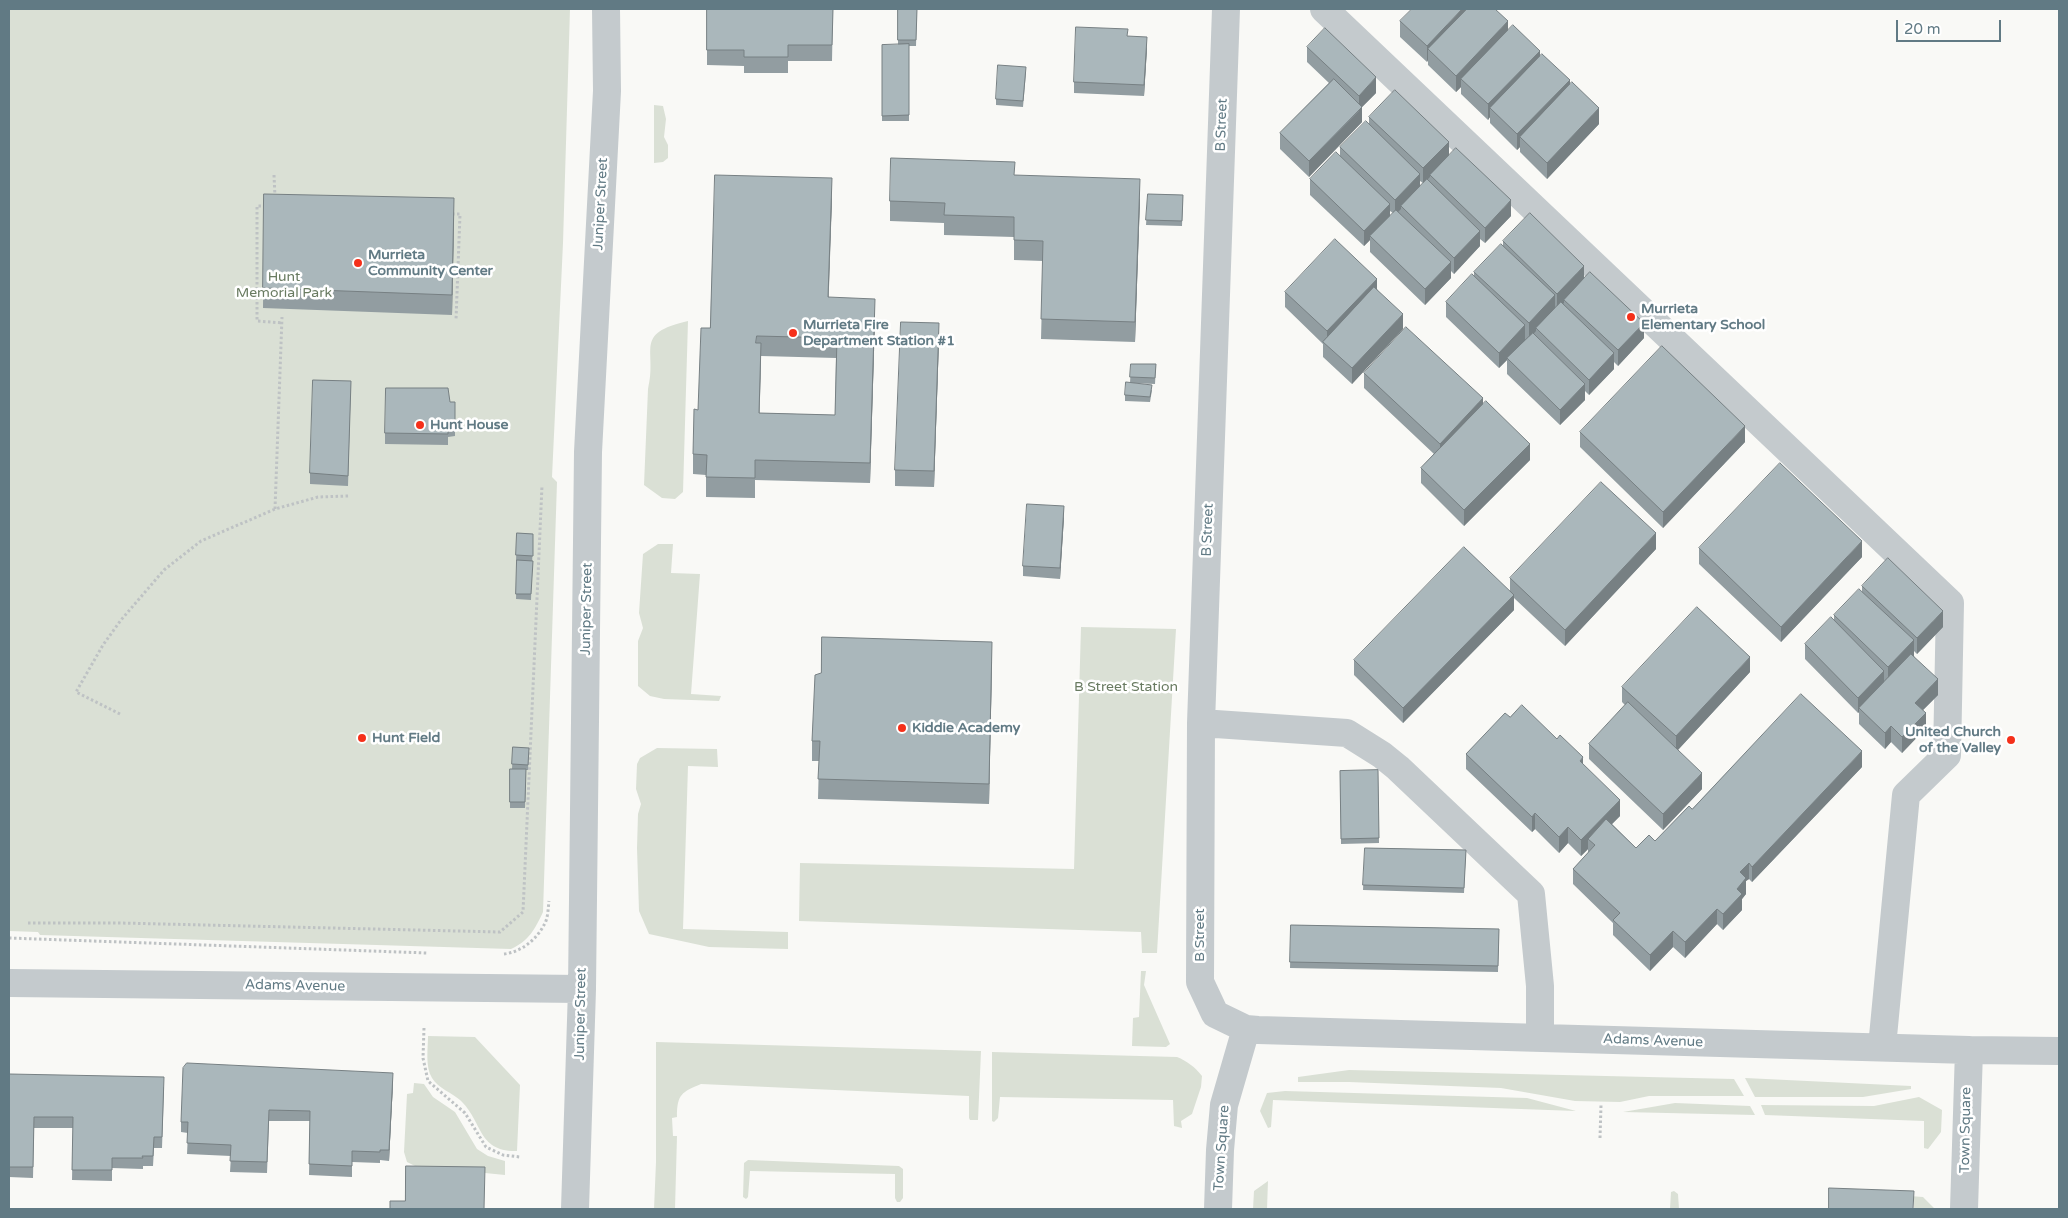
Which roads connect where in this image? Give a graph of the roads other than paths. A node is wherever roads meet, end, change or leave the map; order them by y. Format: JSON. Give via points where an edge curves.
{"nodes":[{"id":1,"x":606,"y":9,"type":"edge"},
{"id":2,"x":1226,"y":9,"type":"edge"},
{"id":3,"x":1324,"y":9,"type":"edge"},
{"id":4,"x":1201,"y":723,"type":"junction"},
{"id":5,"x":9,"y":983,"type":"edge"},
{"id":6,"x":582,"y":989,"type":"junction"},
{"id":7,"x":1246,"y":1030,"type":"junction"},
{"id":8,"x":1540,"y":1038,"type":"junction"},
{"id":9,"x":1882,"y":1047,"type":"junction"},
{"id":10,"x":1969,"y":1050,"type":"junction"},
{"id":11,"x":2059,"y":1051,"type":"edge"},
{"id":12,"x":575,"y":1209,"type":"edge"},
{"id":13,"x":1218,"y":1209,"type":"edge"},
{"id":14,"x":1964,"y":1209,"type":"edge"}],
"edges":[{"from":1,"to":6,"type":"street","name":"Juniper Street","via":[[607,91],[588,452]]},
{"from":2,"to":4,"type":"street","name":"B Street"},
{"from":3,"to":9,"type":"street","via":[[1950,603],[1947,755],[1906,795]]},
{"from":4,"to":7,"type":"street","name":"B Street","via":[[1200,982],[1215,1014]]},
{"from":4,"to":8,"type":"street","via":[[1347,733],[1398,768],[1531,894],[1540,986]]},
{"from":5,"to":6,"type":"street","name":"Adams Avenue"},
{"from":6,"to":12,"type":"street","name":"Juniper Street"},
{"from":7,"to":8,"type":"street","name":"Adams Avenue"},
{"from":7,"to":13,"type":"street","name":"Town Square","via":[[1224,1105]]},
{"from":8,"to":9,"type":"street","name":"Adams Avenue"},
{"from":9,"to":10,"type":"street","name":"Adams Avenue"},
{"from":10,"to":11,"type":"street","name":"Adams Avenue"},
{"from":10,"to":14,"type":"street","name":"Town Square"}]}
